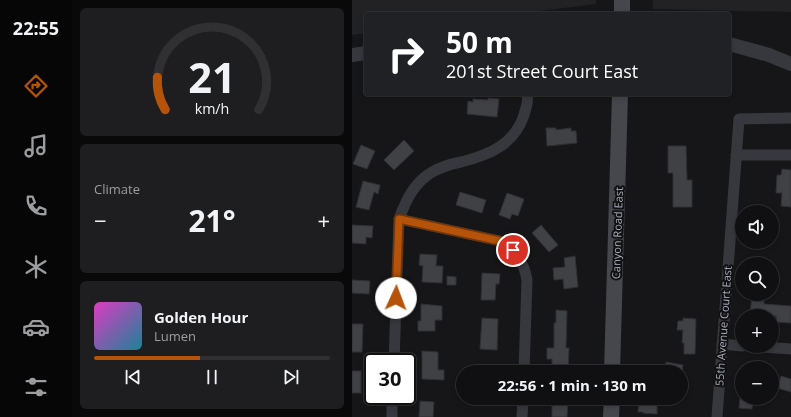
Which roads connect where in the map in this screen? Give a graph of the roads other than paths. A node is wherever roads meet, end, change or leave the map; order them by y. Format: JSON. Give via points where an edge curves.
{"nodes":[{"id":1,"x":622,"y":0,"type":"edge"},
{"id":2,"x":622,"y":12,"type":"edge"},
{"id":3,"x":731,"y":45,"type":"edge"},
{"id":4,"x":364,"y":53,"type":"edge"},
{"id":5,"x":352,"y":55,"type":"edge"},
{"id":6,"x":791,"y":64,"type":"edge"},
{"id":7,"x":527,"y":96,"type":"edge"},
{"id":8,"x":620,"y":99,"type":"edge"},
{"id":9,"x":791,"y":118,"type":"edge"},
{"id":10,"x":736,"y":155,"type":"junction"},
{"id":11,"x":791,"y":155,"type":"edge"},
{"id":12,"x":399,"y":219,"type":"junction"},
{"id":13,"x":722,"y":344,"type":"junction"},
{"id":14,"x":735,"y":345,"type":"edge"},
{"id":15,"x":779,"y":348,"type":"edge"},
{"id":16,"x":791,"y":349,"type":"edge"},
{"id":17,"x":394,"y":353,"type":"edge"},
{"id":18,"x":524,"y":365,"type":"edge"},
{"id":19,"x":612,"y":365,"type":"edge"},
{"id":20,"x":392,"y":405,"type":"edge"},
{"id":21,"x":523,"y":405,"type":"edge"},
{"id":22,"x":612,"y":405,"type":"edge"},
{"id":23,"x":392,"y":417,"type":"edge"},
{"id":24,"x":522,"y":417,"type":"edge"},
{"id":25,"x":611,"y":417,"type":"edge"},
{"id":26,"x":717,"y":417,"type":"edge"}],
"edges":[{"from":1,"to":2,"type":"main road"},
{"from":3,"to":6,"type":"street"},
{"from":4,"to":5,"type":"street"},
{"from":7,"to":12,"type":"street","via":[[527,106],[522,119],[506,142],[481,157],[447,165],[432,172],[408,196]]},
{"from":8,"to":19,"type":"main road","name":"Canyon Road East"},
{"from":9,"to":10,"type":"street","name":"55th Avenue Court East","via":[[738,119]]},
{"from":10,"to":11,"type":"street"},
{"from":10,"to":13,"type":"street","name":"55th Avenue Court East"},
{"from":12,"to":17,"type":"street"},
{"from":12,"to":18,"type":"street","via":[[500,241],[513,250],[524,266],[527,280]]},
{"from":13,"to":14,"type":"street"},
{"from":13,"to":26,"type":"street","name":"55th Avenue Court East"},
{"from":15,"to":16,"type":"street"},
{"from":20,"to":23,"type":"street"},
{"from":21,"to":24,"type":"street"},
{"from":22,"to":25,"type":"main road"}]}
